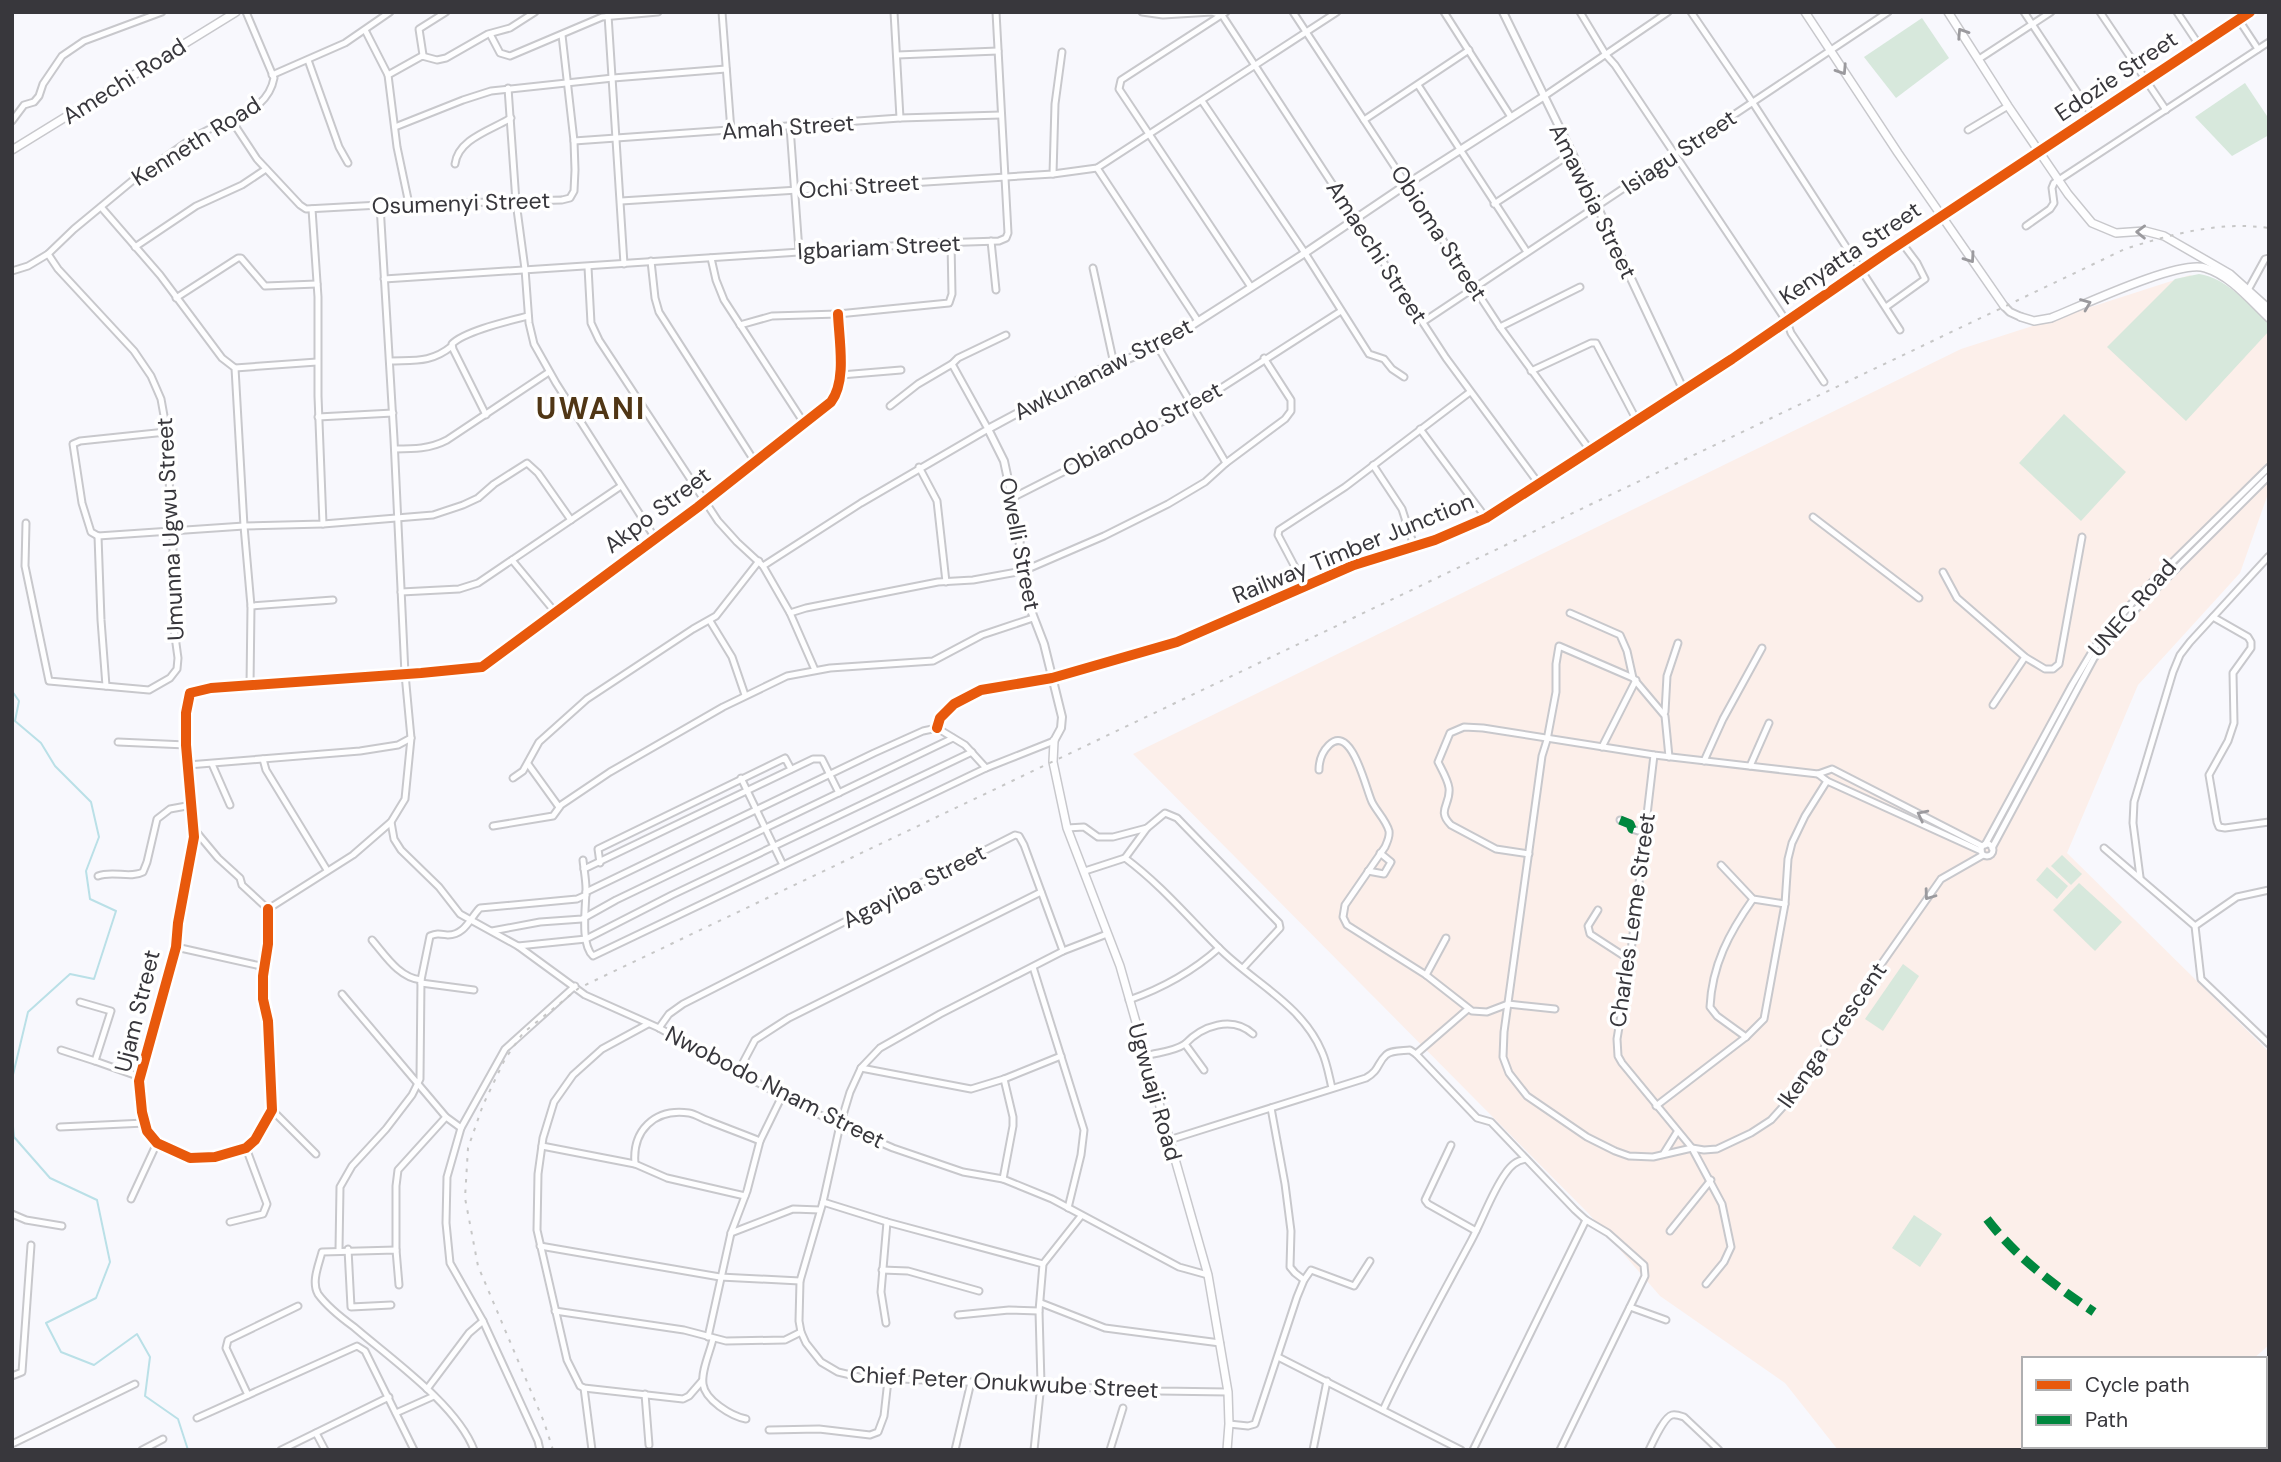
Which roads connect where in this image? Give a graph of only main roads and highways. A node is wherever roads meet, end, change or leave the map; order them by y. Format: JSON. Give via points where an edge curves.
{"nodes":[{"id":1,"x":236,"y":12,"type":"edge"},
{"id":2,"x":1805,"y":12,"type":"edge"},
{"id":3,"x":1948,"y":12,"type":"edge"},
{"id":4,"x":12,"y":149,"type":"edge"},
{"id":5,"x":2203,"y":258,"type":"junction"},
{"id":6,"x":2198,"y":266,"type":"junction"},
{"id":7,"x":2004,"y":306,"type":"road end"},
{"id":8,"x":2269,"y":309,"type":"edge"},
{"id":9,"x":2021,"y":317,"type":"road end"},
{"id":10,"x":2269,"y":318,"type":"edge"},
{"id":11,"x":1054,"y":741,"type":"road end"},
{"id":12,"x":1227,"y":1450,"type":"edge"}],
"edges":[{"from":1,"to":4,"type":"main road","name":"Amechi Road"},
{"from":2,"to":7,"type":"main road","one_way":true},
{"from":5,"to":3,"type":"main road","one_way":true,"via":[[2164,236],[2116,233],[2088,219]]},
{"from":5,"to":6,"type":"main road"},
{"from":5,"to":8,"type":"main road","via":[[2230,274]]},
{"from":9,"to":6,"type":"main road","one_way":true,"via":[[2034,321],[2051,318],[2169,271]]},
{"from":6,"to":10,"type":"main road","via":[[2229,281]]},
{"from":11,"to":12,"type":"main road","name":"Ugwuaji Road","via":[[1052,757],[1067,828],[1120,966],[1208,1275],[1228,1392]]}]}
